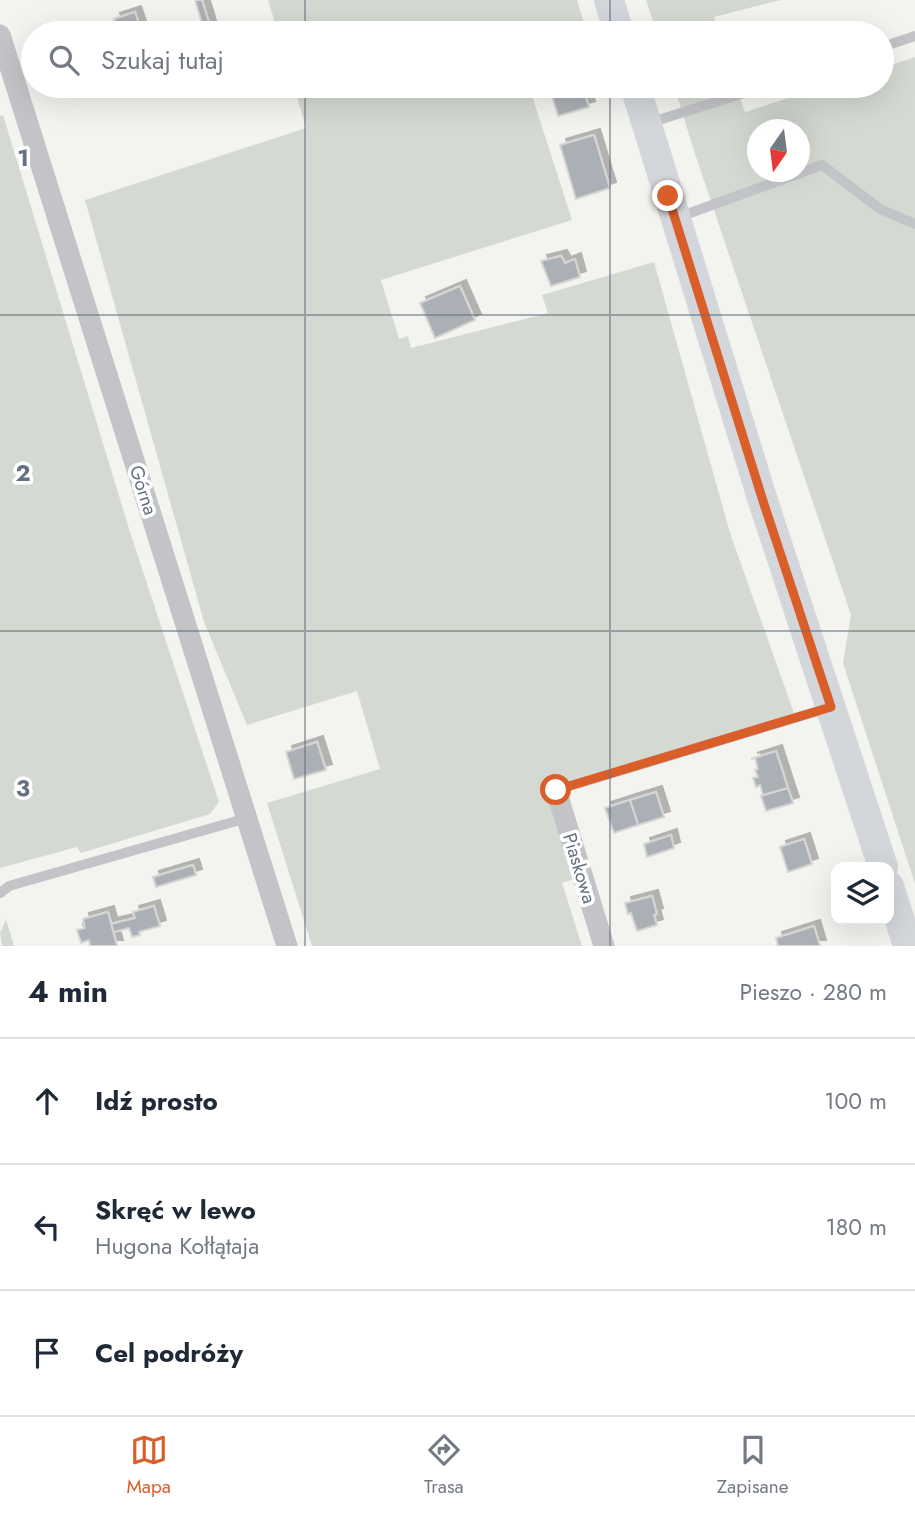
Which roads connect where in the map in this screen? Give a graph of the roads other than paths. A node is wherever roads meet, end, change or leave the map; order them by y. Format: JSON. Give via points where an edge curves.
{"nodes":[{"id":1,"x":608,"y":0,"type":"edge"},
{"id":2,"x":615,"y":21,"type":"edge"},
{"id":3,"x":0,"y":35,"type":"edge"},
{"id":4,"x":915,"y":36,"type":"edge"},
{"id":5,"x":894,"y":43,"type":"edge"},
{"id":6,"x":639,"y":98,"type":"edge"},
{"id":7,"x":728,"y":98,"type":"edge"},
{"id":8,"x":647,"y":124,"type":"junction"},
{"id":9,"x":675,"y":218,"type":"junction"},
{"id":10,"x":915,"y":224,"type":"edge"},
{"id":11,"x":831,"y":707,"type":"junction"},
{"id":12,"x":556,"y":790,"type":"joint"},
{"id":13,"x":247,"y":818,"type":"junction"},
{"id":14,"x":881,"y":862,"type":"edge"},
{"id":15,"x":0,"y":893,"type":"edge"},
{"id":16,"x":894,"y":902,"type":"edge"},
{"id":17,"x":287,"y":946,"type":"edge"},
{"id":18,"x":604,"y":946,"type":"edge"},
{"id":19,"x":908,"y":946,"type":"edge"}],
"edges":[{"from":1,"to":2,"type":"main road"},
{"from":3,"to":13,"type":"street","name":"Górna"},
{"from":4,"to":5,"type":"lane"},
{"from":6,"to":8,"type":"main road"},
{"from":7,"to":8,"type":"lane"},
{"from":8,"to":9,"type":"main road"},
{"from":9,"to":10,"type":"lane","via":[[822,165],[880,209]]},
{"from":9,"to":11,"type":"main road"},
{"from":11,"to":12,"type":"lane"},
{"from":11,"to":14,"type":"main road"},
{"from":12,"to":18,"type":"street","name":"Piaskowa"},
{"from":13,"to":15,"type":"lane","via":[[9,886]]},
{"from":13,"to":17,"type":"street","name":"Górna"},
{"from":16,"to":19,"type":"main road"}]}
